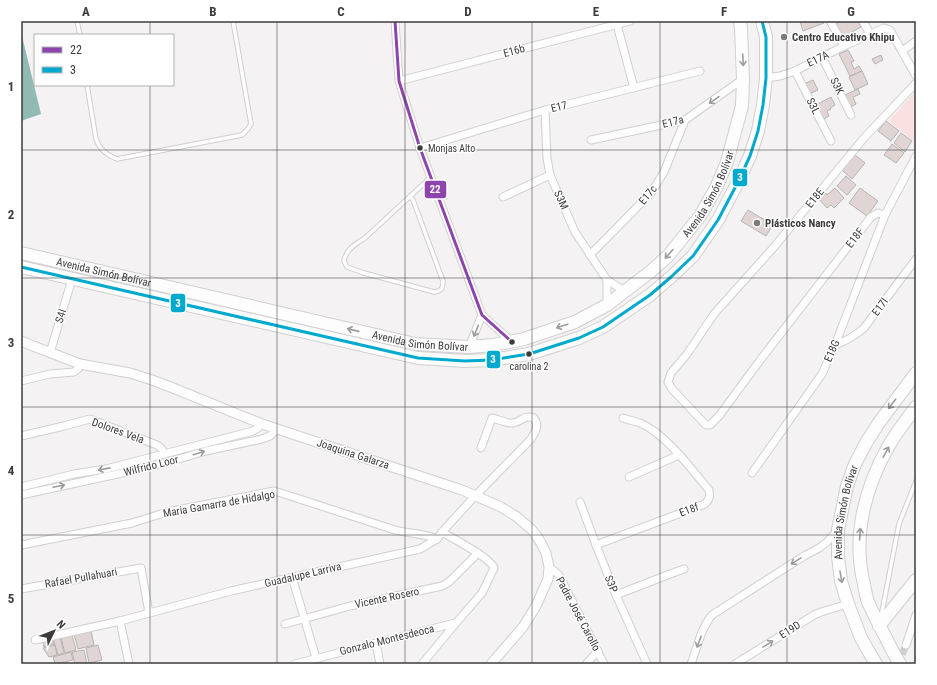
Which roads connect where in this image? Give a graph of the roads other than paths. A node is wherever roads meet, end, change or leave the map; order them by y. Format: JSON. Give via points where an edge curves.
{"nodes":[{"id":1,"x":78,"y":21,"type":"edge"},
{"id":2,"x":233,"y":21,"type":"edge"},
{"id":3,"x":395,"y":21,"type":"edge"},
{"id":4,"x":630,"y":21,"type":"edge"},
{"id":5,"x":740,"y":21,"type":"edge"},
{"id":6,"x":762,"y":21,"type":"edge"},
{"id":7,"x":830,"y":21,"type":"edge"},
{"id":8,"x":863,"y":21,"type":"edge"},
{"id":9,"x":616,"y":22,"type":"edge"},
{"id":10,"x":80,"y":34,"type":"edge"},
{"id":11,"x":870,"y":34,"type":"junction"},
{"id":12,"x":916,"y":41,"type":"edge"},
{"id":13,"x":844,"y":46,"type":"junction"},
{"id":14,"x":902,"y":51,"type":"junction"},
{"id":15,"x":822,"y":57,"type":"junction"},
{"id":16,"x":795,"y":70,"type":"junction"},
{"id":17,"x":700,"y":71,"type":"dead end"},
{"id":18,"x":916,"y":76,"type":"edge"},
{"id":19,"x":766,"y":78,"type":"junction"},
{"id":20,"x":743,"y":79,"type":"junction"},
{"id":21,"x":399,"y":82,"type":"junction"},
{"id":22,"x":916,"y":83,"type":"edge"},
{"id":23,"x":87,"y":86,"type":"edge"},
{"id":24,"x":634,"y":88,"type":"junction"},
{"id":25,"x":545,"y":110,"type":"junction"},
{"id":26,"x":851,"y":115,"type":"dead end"},
{"id":27,"x":685,"y":120,"type":"junction"},
{"id":28,"x":591,"y":140,"type":"dead end"},
{"id":29,"x":831,"y":141,"type":"dead end"},
{"id":30,"x":420,"y":148,"type":"junction"},
{"id":31,"x":916,"y":156,"type":"edge"},
{"id":32,"x":550,"y":175,"type":"junction"},
{"id":33,"x":431,"y":177,"type":"junction"},
{"id":34,"x":410,"y":196,"type":"junction"},
{"id":35,"x":503,"y":197,"type":"dead end"},
{"id":36,"x":885,"y":215,"type":"junction"},
{"id":37,"x":21,"y":253,"type":"edge"},
{"id":38,"x":590,"y":255,"type":"junction"},
{"id":39,"x":916,"y":259,"type":"edge"},
{"id":40,"x":21,"y":267,"type":"edge"},
{"id":41,"x":72,"y":279,"type":"junction"},
{"id":42,"x":607,"y":280,"type":"junction"},
{"id":43,"x":626,"y":292,"type":"junction"},
{"id":44,"x":606,"y":305,"type":"junction"},
{"id":45,"x":482,"y":316,"type":"junction"},
{"id":46,"x":790,"y":322,"type":"joint"},
{"id":47,"x":21,"y":341,"type":"edge"},
{"id":48,"x":512,"y":342,"type":"junction"},
{"id":49,"x":835,"y":345,"type":"junction"},
{"id":50,"x":469,"y":347,"type":"junction"},
{"id":51,"x":50,"y":353,"type":"junction"},
{"id":52,"x":80,"y":364,"type":"junction"},
{"id":53,"x":916,"y":373,"type":"edge"},
{"id":54,"x":21,"y":381,"type":"edge"},
{"id":55,"x":916,"y":407,"type":"edge"},
{"id":56,"x":623,"y":418,"type":"dead end"},
{"id":57,"x":262,"y":424,"type":"junction"},
{"id":58,"x":277,"y":429,"type":"junction"},
{"id":59,"x":21,"y":436,"type":"edge"},
{"id":60,"x":481,"y":448,"type":"dead end"},
{"id":61,"x":164,"y":453,"type":"junction"},
{"id":62,"x":679,"y":455,"type":"junction"},
{"id":63,"x":752,"y":473,"type":"dead end"},
{"id":64,"x":629,"y":477,"type":"dead end"},
{"id":65,"x":916,"y":481,"type":"edge"},
{"id":66,"x":21,"y":487,"type":"edge"},
{"id":67,"x":21,"y":494,"type":"edge"},
{"id":68,"x":475,"y":496,"type":"junction"},
{"id":69,"x":580,"y":502,"type":"dead end"},
{"id":70,"x":838,"y":530,"type":"junction"},
{"id":71,"x":442,"y":532,"type":"junction"},
{"id":72,"x":436,"y":539,"type":"junction"},
{"id":73,"x":21,"y":545,"type":"edge"},
{"id":74,"x":596,"y":545,"type":"junction"},
{"id":75,"x":478,"y":553,"type":"junction"},
{"id":76,"x":549,"y":567,"type":"junction"},
{"id":77,"x":684,"y":569,"type":"dead end"},
{"id":78,"x":292,"y":577,"type":"junction"},
{"id":79,"x":916,"y":580,"type":"edge"},
{"id":80,"x":21,"y":589,"type":"edge"},
{"id":81,"x":616,"y":595,"type":"junction"},
{"id":82,"x":848,"y":604,"type":"junction"},
{"id":83,"x":149,"y":613,"type":"junction"},
{"id":84,"x":916,"y":615,"type":"edge"},
{"id":85,"x":305,"y":619,"type":"junction"},
{"id":86,"x":120,"y":621,"type":"junction"},
{"id":87,"x":456,"y":622,"type":"junction"},
{"id":88,"x":285,"y":624,"type":"dead end"},
{"id":89,"x":879,"y":626,"type":"junction"},
{"id":90,"x":886,"y":638,"type":"junction"},
{"id":91,"x":35,"y":640,"type":"dead end"},
{"id":92,"x":376,"y":644,"type":"junction"},
{"id":93,"x":906,"y":645,"type":"tunnel mouth"},
{"id":94,"x":598,"y":651,"type":"junction"},
{"id":95,"x":316,"y":658,"type":"junction"},
{"id":96,"x":128,"y":664,"type":"edge"},
{"id":97,"x":295,"y":664,"type":"edge"},
{"id":98,"x":380,"y":664,"type":"edge"},
{"id":99,"x":422,"y":664,"type":"edge"},
{"id":100,"x":491,"y":664,"type":"edge"},
{"id":101,"x":586,"y":664,"type":"edge"},
{"id":102,"x":604,"y":664,"type":"edge"},
{"id":103,"x":647,"y":664,"type":"edge"},
{"id":104,"x":691,"y":664,"type":"edge"},
{"id":105,"x":735,"y":664,"type":"edge"},
{"id":106,"x":876,"y":664,"type":"edge"},
{"id":107,"x":900,"y":664,"type":"edge"},
{"id":108,"x":910,"y":664,"type":"edge"}],
"edges":[{"from":1,"to":10,"type":"lane"},
{"from":2,"to":23,"type":"lane","via":[[251,124],[242,135],[118,159],[110,156],[99,146],[96,139]]},
{"from":3,"to":21,"type":"street"},
{"from":4,"to":9,"type":"street","name":"E16b"},
{"from":5,"to":20,"type":"highway","name":"Avenida Simón Bolívar","one_way":true},
{"from":6,"to":19,"type":"highway","name":"Avenida Simón Bolívar","via":[[766,37]]},
{"from":7,"to":13,"type":"street"},
{"from":8,"to":11,"type":"street"},
{"from":9,"to":21,"type":"street","name":"E16b"},
{"from":9,"to":24,"type":"street"},
{"from":11,"to":13,"type":"street","name":"E17A"},
{"from":11,"to":14,"type":"street","name":"E17A","via":[[884,28],[890,30]]},
{"from":12,"to":14,"type":"street"},
{"from":13,"to":15,"type":"street","name":"E17A"},
{"from":14,"to":18,"type":"street"},
{"from":15,"to":16,"type":"street","name":"E17A"},
{"from":15,"to":26,"type":"street","name":"S3K"},
{"from":16,"to":19,"type":"street","name":"E17A"},
{"from":16,"to":29,"type":"street","name":"S3L"},
{"from":17,"to":24,"type":"street","name":"E17"},
{"from":19,"to":41,"type":"highway","name":"Avenida Simón Bolívar","via":[[758,130],[750,156],[718,220],[693,256],[650,295],[603,327],[579,338],[529,354],[465,361],[418,358]]},
{"from":20,"to":27,"type":"street","name":"E17a","one_way":true},
{"from":20,"to":43,"type":"highway","name":"Avenida Simón Bolívar","one_way":true,"via":[[742,106],[727,162],[716,188],[700,216],[668,256]]},
{"from":21,"to":30,"type":"street"},
{"from":22,"to":46,"type":"street","name":"E18E","via":[[864,138],[774,247],[714,314],[671,373],[668,382],[706,424],[710,425],[720,416]]},
{"from":24,"to":25,"type":"street","name":"E17"},
{"from":25,"to":30,"type":"street","name":"E17"},
{"from":25,"to":32,"type":"street","name":"S3M"},
{"from":27,"to":28,"type":"street","name":"E17a"},
{"from":27,"to":38,"type":"street","name":"E17c","via":[[664,172],[652,193]]},
{"from":30,"to":33,"type":"street"},
{"from":31,"to":36,"type":"street"},
{"from":32,"to":35,"type":"street"},
{"from":32,"to":38,"type":"street","name":"S3M","via":[[575,232]]},
{"from":33,"to":34,"type":"lane"},
{"from":33,"to":45,"type":"street"},
{"from":34,"to":34,"type":"lane","via":[[346,252],[344,261],[347,267],[364,273],[434,292],[439,291],[442,289],[443,281]]},
{"from":36,"to":46,"type":"street","name":"E18F","via":[[878,213],[871,217]]},
{"from":36,"to":49,"type":"street","name":"E18G"},
{"from":50,"to":37,"type":"highway","name":"Avenida Simón Bolívar","one_way":true,"via":[[415,344]]},
{"from":38,"to":42,"type":"street","name":"S3M"},
{"from":39,"to":49,"type":"street","name":"E17l","via":[[864,328],[846,341]]},
{"from":40,"to":41,"type":"highway","name":"Avenida Simón Bolívar"},
{"from":41,"to":51,"type":"street","name":"S4I"},
{"from":42,"to":43,"type":"street","name":"S3M"},
{"from":42,"to":44,"type":"street"},
{"from":43,"to":44,"type":"highway","name":"Avenida Simón Bolívar"},
{"from":44,"to":48,"type":"highway","name":"Avenida Simón Bolívar","one_way":true,"via":[[575,322]]},
{"from":45,"to":48,"type":"street"},
{"from":45,"to":50,"type":"street","one_way":true},
{"from":47,"to":51,"type":"street","name":"Joaquina Galarza"},
{"from":48,"to":50,"type":"highway","name":"Avenida Simón Bolívar"},
{"from":49,"to":63,"type":"street","name":"E18G","via":[[822,374]]},
{"from":51,"to":52,"type":"street","name":"Joaquina Galarza"},
{"from":52,"to":54,"type":"street","via":[[74,372],[50,374]]},
{"from":52,"to":57,"type":"street","name":"Joaquina Galarza","via":[[130,373],[152,380]]},
{"from":53,"to":70,"type":"highway","name":"Avenida Simón Bolívar","one_way":true,"via":[[878,424],[855,464],[847,486]]},
{"from":89,"to":55,"type":"highway","name":"Avenida Simón Bolívar","one_way":true,"via":[[868,600],[861,573],[860,525],[878,466],[896,434]]},
{"from":56,"to":62,"type":"street","name":"E18f","via":[[651,429]]},
{"from":57,"to":58,"type":"street","name":"Joaquina Galarza"},
{"from":57,"to":61,"type":"street","name":"Wilfrido Loor","via":[[253,431]]},
{"from":67,"to":58,"type":"street","name":"Wilfrido Loor","one_way":true,"via":[[136,470],[262,439]]},
{"from":58,"to":68,"type":"street","name":"Joaquina Galarza"},
{"from":59,"to":61,"type":"street","name":"Dolores Vela","via":[[90,420],[157,445]]},
{"from":60,"to":68,"type":"street","name":"Guadalupe Larriva","via":[[492,418],[512,423],[529,417],[534,418],[538,425],[531,439]]},
{"from":61,"to":66,"type":"street","name":"Wilfrido Loor","one_way":true,"via":[[106,469]]},
{"from":62,"to":64,"type":"street"},
{"from":62,"to":74,"type":"street","name":"E18f","via":[[709,490],[709,500],[705,504]]},
{"from":65,"to":89,"type":"lane","via":[[899,524]]},
{"from":68,"to":71,"type":"street","name":"Guadalupe Larriva"},
{"from":68,"to":76,"type":"street","name":"Joaquina Galarza","via":[[501,507],[531,529],[541,542]]},
{"from":69,"to":74,"type":"street","name":"S3P"},
{"from":70,"to":82,"type":"highway","name":"Avenida Simón Bolívar","one_way":true,"via":[[841,581]]},
{"from":70,"to":104,"type":"street","one_way":true,"via":[[819,548],[712,615],[704,626]]},
{"from":71,"to":72,"type":"street","name":"Guadalupe Larriva"},
{"from":71,"to":75,"type":"street"},
{"from":72,"to":73,"type":"street","name":"Maria Gamarra de Hidalgo","via":[[394,529],[274,491]]},
{"from":72,"to":78,"type":"street","name":"Guadalupe Larriva","via":[[420,549]]},
{"from":74,"to":81,"type":"street","name":"S3P"},
{"from":75,"to":85,"type":"street","name":"Vicente Rosero","via":[[449,582],[440,587],[350,606]]},
{"from":75,"to":87,"type":"street","via":[[494,568],[482,593]]},
{"from":76,"to":94,"type":"street","name":"Padre José Carollo","via":[[559,575]]},
{"from":76,"to":100,"type":"street","name":"Joaquina Galarza","via":[[548,579],[536,606]]},
{"from":77,"to":81,"type":"street"},
{"from":78,"to":83,"type":"street","name":"Guadalupe Larriva"},
{"from":78,"to":85,"type":"street"},
{"from":79,"to":89,"type":"highway"},
{"from":80,"to":83,"type":"street","name":"Rafael Pullahuari","via":[[141,568]]},
{"from":81,"to":103,"type":"street","name":"S3P"},
{"from":105,"to":82,"type":"street","name":"E19D","one_way":true,"via":[[814,615]]},
{"from":82,"to":106,"type":"highway","name":"Avenida Simón Bolívar","via":[[861,638]]},
{"from":83,"to":86,"type":"street","name":"Guadalupe Larriva"},
{"from":84,"to":93,"type":"street"},
{"from":85,"to":88,"type":"street","name":"Vicente Rosero"},
{"from":85,"to":95,"type":"street"},
{"from":86,"to":91,"type":"street","name":"Guadalupe Larriva"},
{"from":86,"to":96,"type":"street"},
{"from":87,"to":92,"type":"street","name":"Gonzalo Montesdeoca"},
{"from":87,"to":99,"type":"street"},
{"from":89,"to":90,"type":"highway","name":"Avenida Simón Bolívar"},
{"from":90,"to":107,"type":"highway","name":"Avenida Simón Bolívar"},
{"from":90,"to":108,"type":"highway"},
{"from":92,"to":95,"type":"street","name":"Gonzalo Montesdeoca"},
{"from":92,"to":98,"type":"street"},
{"from":94,"to":101,"type":"street"},
{"from":94,"to":102,"type":"street","name":"Padre José Carollo"},
{"from":95,"to":97,"type":"street","name":"Gonzalo Montesdeoca"}]}
